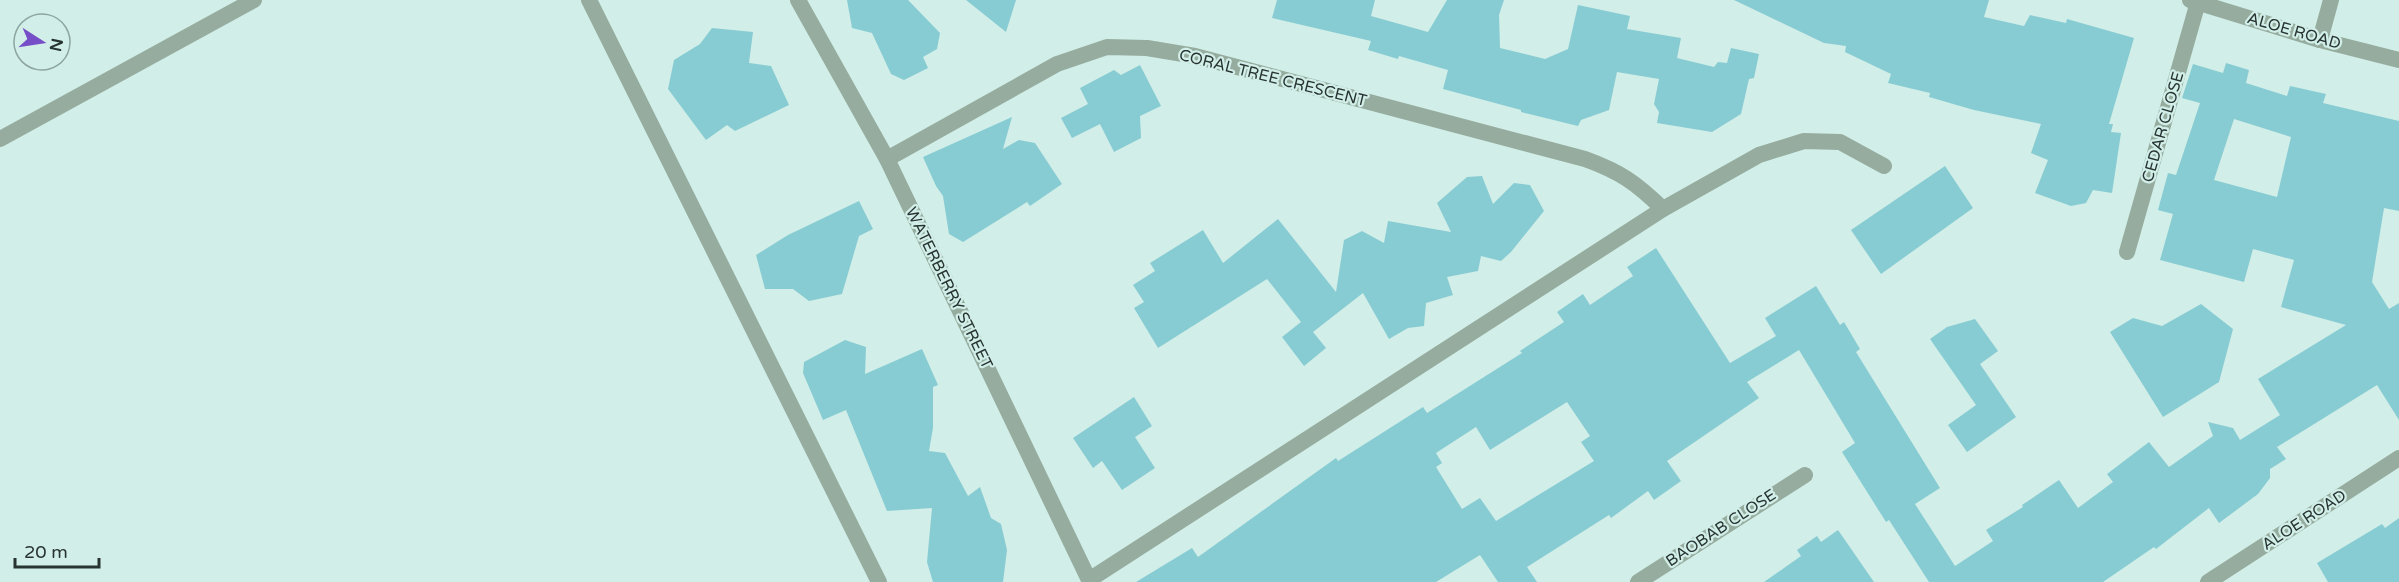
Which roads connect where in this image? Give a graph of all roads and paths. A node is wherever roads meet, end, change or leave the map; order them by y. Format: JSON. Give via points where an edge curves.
{"nodes":[{"id":1,"x":254,"y":0,"type":"edge"},
{"id":2,"x":589,"y":0,"type":"edge"},
{"id":3,"x":798,"y":0,"type":"edge"},
{"id":4,"x":2331,"y":0,"type":"edge"},
{"id":5,"x":2194,"y":1,"type":"edge"},
{"id":6,"x":2320,"y":40,"type":"junction"},
{"id":7,"x":2399,"y":60,"type":"edge"},
{"id":8,"x":0,"y":140,"type":"edge"},
{"id":9,"x":887,"y":159,"type":"junction"},
{"id":10,"x":1884,"y":166,"type":"dead end"},
{"id":11,"x":1663,"y":209,"type":"junction"},
{"id":12,"x":2127,"y":252,"type":"dead end"},
{"id":13,"x":2399,"y":458,"type":"edge"},
{"id":14,"x":1805,"y":475,"type":"dead end"},
{"id":15,"x":1090,"y":581,"type":"edge"},
{"id":16,"x":879,"y":582,"type":"edge"},
{"id":17,"x":1638,"y":582,"type":"edge"},
{"id":18,"x":2208,"y":582,"type":"edge"}],
"edges":[{"from":1,"to":8,"type":"street"},
{"from":2,"to":16,"type":"street"},
{"from":3,"to":9,"type":"street","name":"WATERBERRY STREET"},
{"from":4,"to":6,"type":"street"},
{"from":5,"to":6,"type":"street","name":"ALOE ROAD"},
{"from":5,"to":12,"type":"street","name":"CEDAR CLOSE"},
{"from":6,"to":7,"type":"street","name":"ALOE ROAD"},
{"from":9,"to":11,"type":"street","name":"CORAL TREE CRESCENT","via":[[1057,64],[1107,47],[1147,48],[1195,56],[1585,159],[1615,170],[1637,184]]},
{"from":9,"to":15,"type":"street","name":"WATERBERRY STREET"},
{"from":10,"to":11,"type":"street","via":[[1840,142],[1804,141],[1759,155]]},
{"from":11,"to":15,"type":"street"},
{"from":13,"to":18,"type":"street","name":"ALOE ROAD"},
{"from":14,"to":17,"type":"street","name":"BAOBAB CLOSE"}]}
